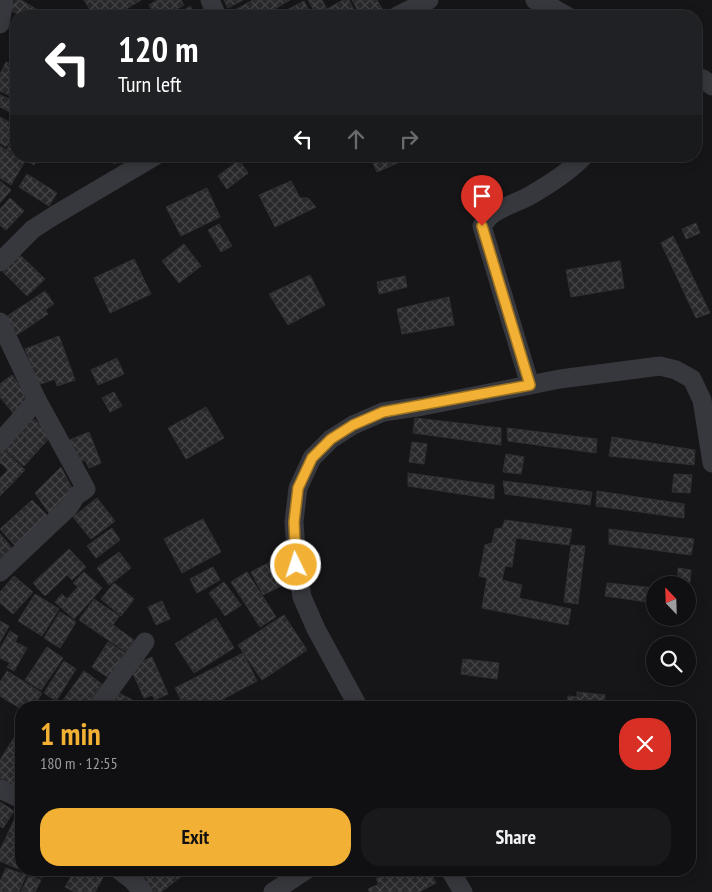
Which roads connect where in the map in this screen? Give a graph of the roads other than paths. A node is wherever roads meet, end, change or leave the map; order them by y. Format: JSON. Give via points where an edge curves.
{"nodes":[{"id":1,"x":4,"y":0,"type":"edge"},
{"id":2,"x":428,"y":0,"type":"edge"},
{"id":3,"x":535,"y":0,"type":"edge"},
{"id":4,"x":404,"y":8,"type":"edge"},
{"id":5,"x":556,"y":10,"type":"edge"},
{"id":6,"x":0,"y":24,"type":"edge"},
{"id":7,"x":145,"y":162,"type":"edge"},
{"id":8,"x":579,"y":162,"type":"edge"},
{"id":9,"x":0,"y":262,"type":"edge"},
{"id":10,"x":0,"y":322,"type":"edge"},
{"id":11,"x":530,"y":385,"type":"junction"},
{"id":12,"x":37,"y":400,"type":"junction"},
{"id":13,"x":0,"y":442,"type":"edge"},
{"id":14,"x":712,"y":463,"type":"edge"},
{"id":15,"x":0,"y":572,"type":"edge"},
{"id":16,"x":145,"y":642,"type":"dead end"},
{"id":17,"x":102,"y":701,"type":"edge"},
{"id":18,"x":355,"y":701,"type":"edge"},
{"id":19,"x":0,"y":789,"type":"edge"},
{"id":20,"x":15,"y":796,"type":"edge"},
{"id":21,"x":127,"y":876,"type":"edge"},
{"id":22,"x":297,"y":876,"type":"edge"},
{"id":23,"x":454,"y":876,"type":"edge"},
{"id":24,"x":143,"y":892,"type":"edge"},
{"id":25,"x":273,"y":892,"type":"edge"},
{"id":26,"x":463,"y":892,"type":"edge"}],
"edges":[{"from":1,"to":6,"type":"street"},
{"from":2,"to":4,"type":"street"},
{"from":3,"to":5,"type":"street"},
{"from":7,"to":9,"type":"street","via":[[34,229]]},
{"from":8,"to":11,"type":"street","via":[[529,196],[490,216],[482,226]]},
{"from":10,"to":12,"type":"street"},
{"from":11,"to":14,"type":"street","via":[[660,366],[676,370],[692,379],[702,400]]},
{"from":11,"to":18,"type":"street","via":[[383,412],[331,439],[312,458],[298,488],[294,522],[296,565],[302,597]]},
{"from":12,"to":13,"type":"street"},
{"from":12,"to":15,"type":"street","via":[[86,490],[76,496],[69,507]]},
{"from":16,"to":17,"type":"street"},
{"from":19,"to":20,"type":"street"},
{"from":21,"to":24,"type":"street"},
{"from":22,"to":25,"type":"street"},
{"from":23,"to":26,"type":"street"}]}
